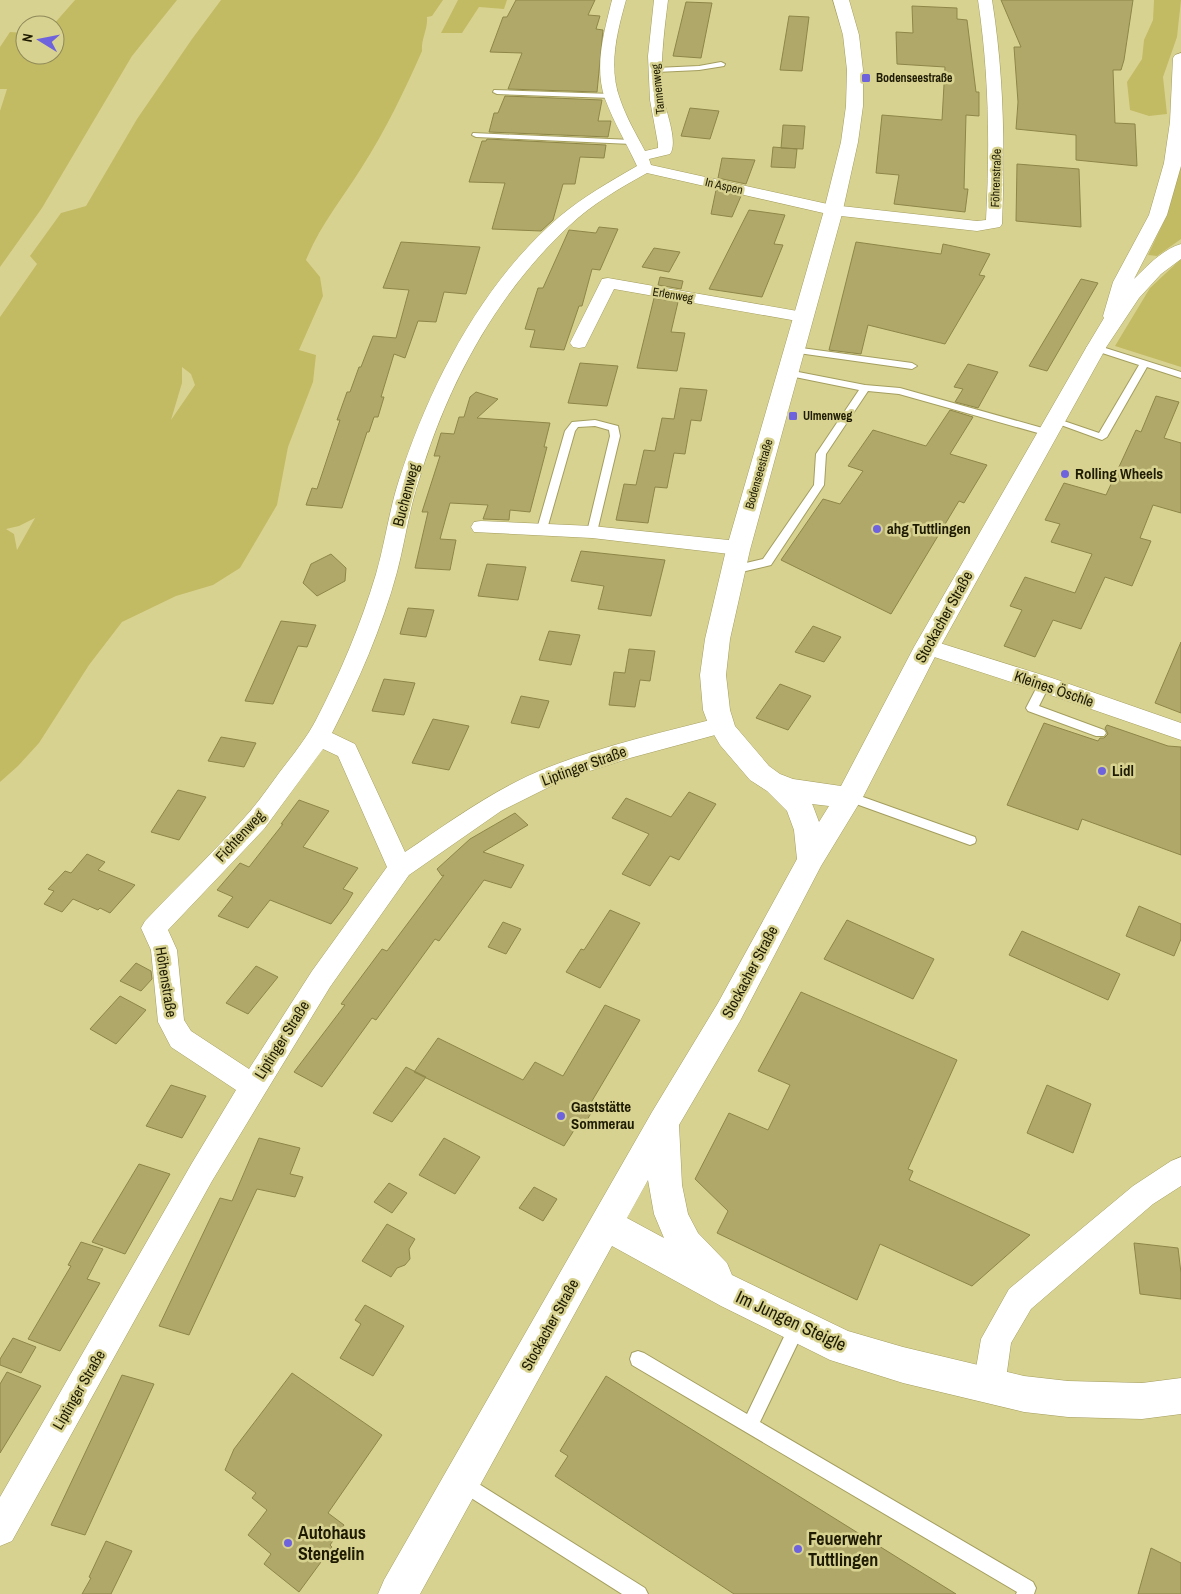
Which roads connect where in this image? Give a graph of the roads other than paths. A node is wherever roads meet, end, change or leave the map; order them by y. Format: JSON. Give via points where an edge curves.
{"nodes":[{"id":1,"x":619,"y":0,"type":"edge"},
{"id":2,"x":661,"y":0,"type":"edge"},
{"id":3,"x":841,"y":0,"type":"edge"},
{"id":4,"x":984,"y":0,"type":"edge"},
{"id":5,"x":1181,"y":58,"type":"edge"},
{"id":6,"x":721,"y":64,"type":"dead end"},
{"id":7,"x":656,"y":70,"type":"junction"},
{"id":8,"x":497,"y":92,"type":"dead end"},
{"id":9,"x":612,"y":96,"type":"junction"},
{"id":10,"x":476,"y":135,"type":"dead end"},
{"id":11,"x":632,"y":142,"type":"junction"},
{"id":12,"x":642,"y":163,"type":"junction"},
{"id":13,"x":832,"y":210,"type":"junction"},
{"id":14,"x":1181,"y":250,"type":"edge"},
{"id":15,"x":1114,"y":316,"type":"junction"},
{"id":16,"x":804,"y":317,"type":"junction"},
{"id":17,"x":579,"y":343,"type":"dead end"},
{"id":18,"x":1096,"y":348,"type":"junction"},
{"id":19,"x":794,"y":350,"type":"junction"},
{"id":20,"x":1145,"y":363,"type":"junction"},
{"id":21,"x":912,"y":366,"type":"dead end"},
{"id":22,"x":788,"y":373,"type":"junction"},
{"id":23,"x":1181,"y":375,"type":"edge"},
{"id":24,"x":865,"y":388,"type":"junction"},
{"id":25,"x":1052,"y":427,"type":"junction"},
{"id":26,"x":481,"y":527,"type":"dead end"},
{"id":27,"x":542,"y":529,"type":"junction"},
{"id":28,"x":592,"y":532,"type":"junction"},
{"id":29,"x":735,"y":559,"type":"junction"},
{"id":30,"x":927,"y":647,"type":"junction"},
{"id":31,"x":1044,"y":684,"type":"junction"},
{"id":32,"x":722,"y":726,"type":"junction"},
{"id":33,"x":1181,"y":732,"type":"edge"},
{"id":34,"x":1100,"y":733,"type":"dead end"},
{"id":35,"x":319,"y":737,"type":"junction"},
{"id":36,"x":746,"y":756,"type":"junction"},
{"id":37,"x":776,"y":783,"type":"junction"},
{"id":38,"x":849,"y":797,"type":"junction"},
{"id":39,"x":970,"y":840,"type":"dead end"},
{"id":40,"x":811,"y":859,"type":"junction"},
{"id":41,"x":400,"y":868,"type":"junction"},
{"id":42,"x":154,"y":928,"type":"joint"},
{"id":43,"x":254,"y":1086,"type":"junction"},
{"id":44,"x":664,"y":1122,"type":"junction"},
{"id":45,"x":1181,"y":1170,"type":"edge"},
{"id":46,"x":606,"y":1225,"type":"junction"},
{"id":47,"x":733,"y":1294,"type":"junction"},
{"id":48,"x":798,"y":1326,"type":"junction"},
{"id":49,"x":638,"y":1359,"type":"dead end"},
{"id":50,"x":989,"y":1386,"type":"junction"},
{"id":51,"x":1181,"y":1396,"type":"edge"},
{"id":52,"x":750,"y":1425,"type":"junction"},
{"id":53,"x":461,"y":1482,"type":"junction"},
{"id":54,"x":0,"y":1529,"type":"edge"},
{"id":55,"x":398,"y":1594,"type":"edge"},
{"id":56,"x":639,"y":1594,"type":"edge"},
{"id":57,"x":1025,"y":1594,"type":"edge"}],
"edges":[{"from":1,"to":9,"type":"street","via":[[610,39],[608,70]]},
{"from":2,"to":7,"type":"street","name":"Tannenweg"},
{"from":3,"to":13,"type":"street","name":"Bodenseestraße","via":[[852,50],[854,92],[850,141]]},
{"from":4,"to":13,"type":"street","name":"Föhrenstraße","via":[[991,34],[997,146],[994,224],[977,226]]},
{"from":5,"to":15,"type":"street","via":[[1179,122],[1173,163],[1158,215],[1123,282]]},
{"from":6,"to":7,"type":"lane"},
{"from":7,"to":12,"type":"street","name":"Tannenweg","via":[[665,151]]},
{"from":8,"to":9,"type":"lane"},
{"from":9,"to":11,"type":"street"},
{"from":10,"to":11,"type":"lane"},
{"from":11,"to":12,"type":"street"},
{"from":12,"to":13,"type":"street","name":"In Aspen"},
{"from":12,"to":35,"type":"street","name":"Buchenweg","via":[[580,206],[544,241],[488,309],[457,362],[412,469],[382,587],[341,694]]},
{"from":13,"to":16,"type":"street","name":"Bodenseestraße"},
{"from":14,"to":15,"type":"street","via":[[1146,277]]},
{"from":15,"to":18,"type":"street","name":"Stockacher Straße"},
{"from":16,"to":17,"type":"street","name":"Erlenweg","via":[[608,283]]},
{"from":16,"to":19,"type":"street","name":"Bodenseestraße"},
{"from":18,"to":20,"type":"lane"},
{"from":18,"to":25,"type":"street","name":"Stockacher Straße"},
{"from":19,"to":21,"type":"lane"},
{"from":19,"to":22,"type":"street","name":"Bodenseestraße"},
{"from":20,"to":23,"type":"lane"},
{"from":20,"to":25,"type":"lane","via":[[1102,437]]},
{"from":22,"to":24,"type":"lane"},
{"from":22,"to":29,"type":"street","name":"Bodenseestraße"},
{"from":24,"to":25,"type":"lane","via":[[900,392]]},
{"from":24,"to":29,"type":"lane","via":[[821,454],[819,484],[767,562]]},
{"from":25,"to":30,"type":"street","name":"Stockacher Straße"},
{"from":26,"to":27,"type":"street"},
{"from":27,"to":28,"type":"street"},
{"from":27,"to":28,"type":"lane","via":[[570,431],[575,424],[606,424],[614,428],[615,436]]},
{"from":28,"to":29,"type":"street"},
{"from":29,"to":32,"type":"street","name":"Bodenseestraße","via":[[714,654],[714,682]]},
{"from":30,"to":31,"type":"street","name":"Kleines Öschle"},
{"from":30,"to":38,"type":"street","name":"Stockacher Straße"},
{"from":31,"to":33,"type":"street","name":"Kleines Öschle"},
{"from":31,"to":34,"type":"lane","via":[[1032,708]]},
{"from":32,"to":36,"type":"street","name":"Bodenseestraße"},
{"from":32,"to":41,"type":"street","name":"Liptinger Straße","via":[[627,750],[557,773],[492,805]]},
{"from":35,"to":41,"type":"street","via":[[347,750]]},
{"from":35,"to":42,"type":"street","name":"Fichtenweg","via":[[255,822]]},
{"from":36,"to":37,"type":"street","name":"Bodenseestraße","via":[[762,775]]},
{"from":36,"to":38,"type":"street","via":[[818,778]]},
{"from":37,"to":38,"type":"street","via":[[813,794]]},
{"from":37,"to":40,"type":"street","via":[[799,806],[808,830]]},
{"from":38,"to":39,"type":"lane"},
{"from":38,"to":40,"type":"street","name":"Stockacher Straße"},
{"from":40,"to":44,"type":"street","name":"Stockacher Straße","via":[[729,1012]]},
{"from":41,"to":43,"type":"street","name":"Liptinger Straße","via":[[321,979]]},
{"from":42,"to":43,"type":"street","name":"Höhenstraße","via":[[164,950],[171,1022],[181,1039]]},
{"from":43,"to":54,"type":"street","name":"Liptinger Straße"},
{"from":44,"to":46,"type":"street","name":"Stockacher Straße"},
{"from":44,"to":47,"type":"street","via":[[663,1170],[672,1215],[683,1241]]},
{"from":45,"to":50,"type":"street","via":[[1143,1195],[1020,1299],[996,1338]]},
{"from":46,"to":47,"type":"street","name":"Im Jungen Steigle"},
{"from":46,"to":53,"type":"street","name":"Stockacher Straße"},
{"from":47,"to":48,"type":"street","name":"Im Jungen Steigle"},
{"from":48,"to":50,"type":"street","name":"Im Jungen Steigle","via":[[843,1347]]},
{"from":48,"to":52,"type":"lane"},
{"from":49,"to":52,"type":"lane"},
{"from":50,"to":51,"type":"street","name":"Im Jungen Steigle","via":[[1068,1399],[1142,1401]]},
{"from":52,"to":57,"type":"lane","via":[[1028,1588]]},
{"from":53,"to":55,"type":"street","name":"Stockacher Straße"},
{"from":53,"to":56,"type":"lane"}]}
